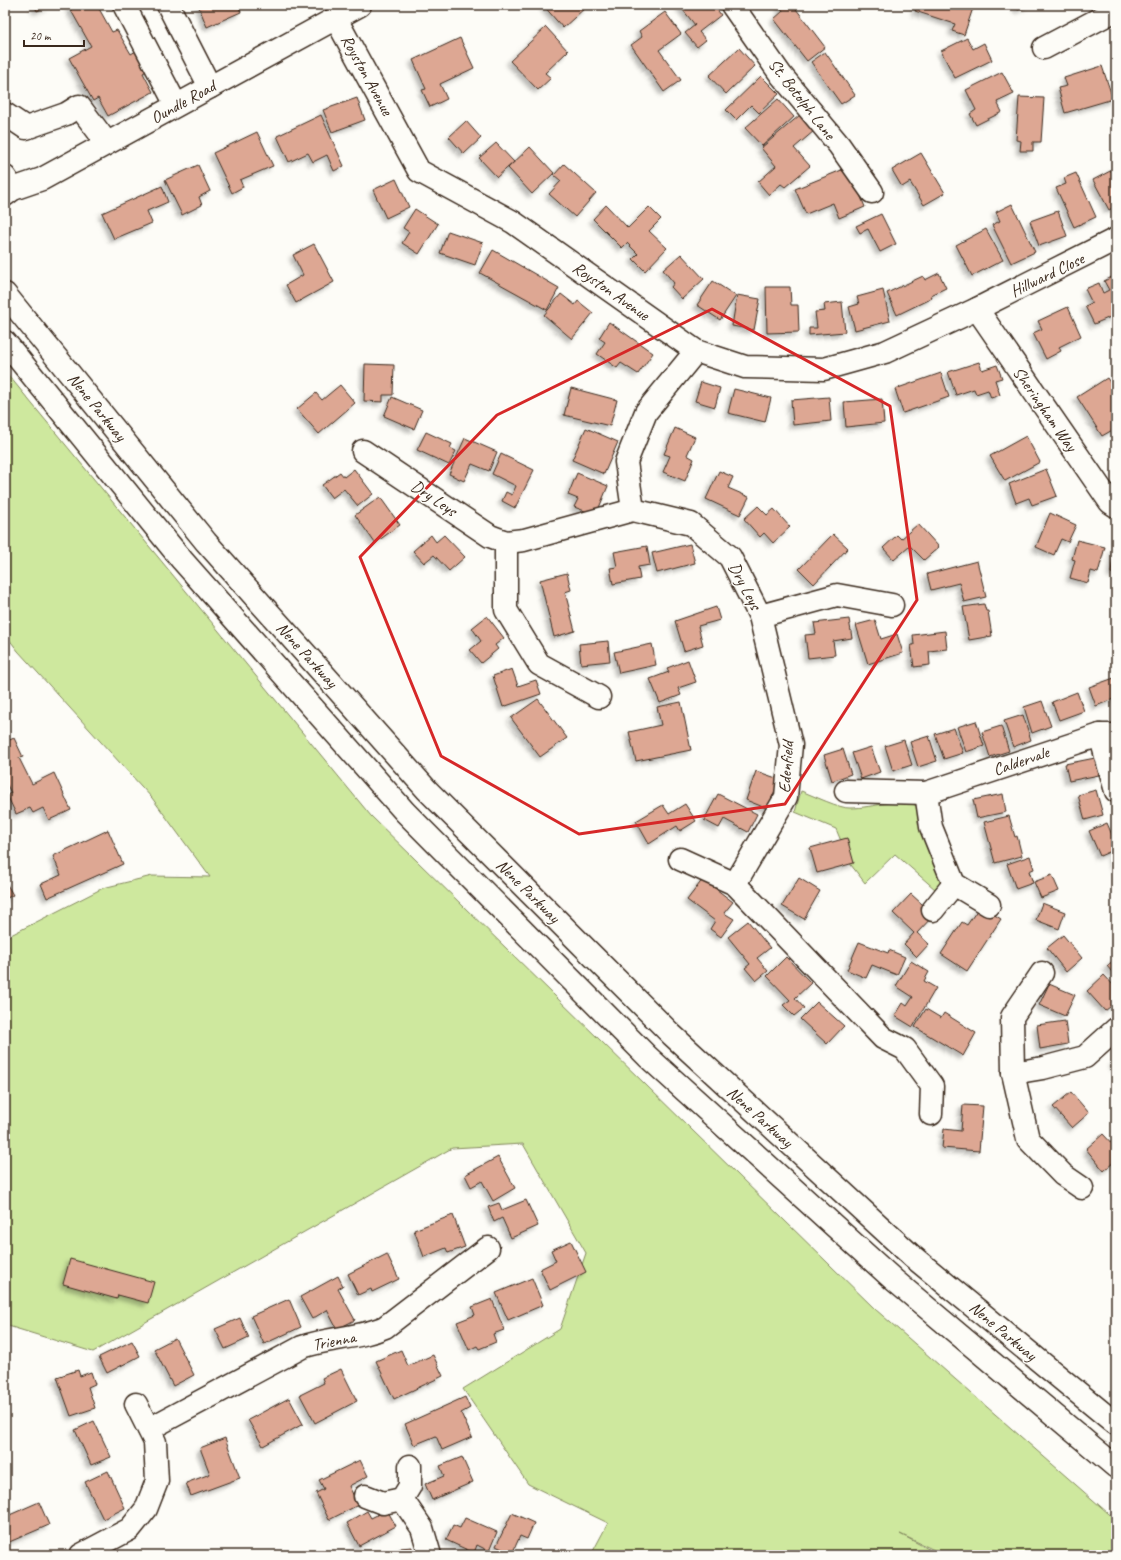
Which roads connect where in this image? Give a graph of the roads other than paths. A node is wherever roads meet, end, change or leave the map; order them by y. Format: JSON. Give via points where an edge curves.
{"nodes":[{"id":1,"x":124,"y":5,"type":"edge"},
{"id":2,"x":168,"y":5,"type":"edge"},
{"id":3,"x":360,"y":5,"type":"edge"},
{"id":4,"x":732,"y":5,"type":"edge"},
{"id":5,"x":1116,"y":10,"type":"edge"},
{"id":6,"x":336,"y":19,"type":"junction"},
{"id":7,"x":1044,"y":48,"type":"dead end"},
{"id":8,"x":210,"y":87,"type":"junction"},
{"id":9,"x":176,"y":106,"type":"junction"},
{"id":10,"x":5,"y":114,"type":"edge"},
{"id":11,"x":107,"y":143,"type":"junction"},
{"id":12,"x":8,"y":187,"type":"edge"},
{"id":13,"x":872,"y":192,"type":"dead end"},
{"id":14,"x":1116,"y":239,"type":"edge"},
{"id":15,"x":5,"y":294,"type":"edge"},
{"id":16,"x":977,"y":309,"type":"junction"},
{"id":17,"x":5,"y":342,"type":"edge"},
{"id":18,"x":696,"y":351,"type":"junction"},
{"id":19,"x":363,"y":451,"type":"dead end"},
{"id":20,"x":1116,"y":506,"type":"edge"},
{"id":21,"x":632,"y":510,"type":"junction"},
{"id":22,"x":506,"y":542,"type":"junction"},
{"id":23,"x":892,"y":605,"type":"dead end"},
{"id":24,"x":760,"y":616,"type":"junction"},
{"id":25,"x":598,"y":697,"type":"dead end"},
{"id":26,"x":1108,"y":735,"type":"edge"},
{"id":27,"x":846,"y":791,"type":"dead end"},
{"id":28,"x":1116,"y":791,"type":"edge"},
{"id":29,"x":926,"y":793,"type":"junction"},
{"id":30,"x":680,"y":859,"type":"dead end"},
{"id":31,"x":735,"y":884,"type":"junction"},
{"id":32,"x":954,"y":884,"type":"junction"},
{"id":33,"x":989,"y":905,"type":"dead end"},
{"id":34,"x":934,"y":910,"type":"dead end"},
{"id":35,"x":1042,"y":973,"type":"dead end"},
{"id":36,"x":1116,"y":1029,"type":"edge"},
{"id":37,"x":1013,"y":1072,"type":"junction"},
{"id":38,"x":931,"y":1114,"type":"dead end"},
{"id":39,"x":1082,"y":1188,"type":"dead end"},
{"id":40,"x":488,"y":1248,"type":"dead end"},
{"id":41,"x":136,"y":1404,"type":"dead end"},
{"id":42,"x":1042,"y":1407,"type":"junction"},
{"id":43,"x":1116,"y":1424,"type":"edge"},
{"id":44,"x":149,"y":1429,"type":"junction"},
{"id":45,"x":410,"y":1466,"type":"dead end"},
{"id":46,"x":1116,"y":1467,"type":"edge"},
{"id":47,"x":1116,"y":1485,"type":"edge"},
{"id":48,"x":365,"y":1496,"type":"dead end"},
{"id":49,"x":402,"y":1499,"type":"junction"},
{"id":50,"x":82,"y":1555,"type":"edge"},
{"id":51,"x":430,"y":1555,"type":"edge"}],
"edges":[{"from":1,"to":9,"type":"main road"},
{"from":2,"to":8,"type":"main road"},
{"from":3,"to":6,"type":"main road","name":"Oundle Road"},
{"from":4,"to":13,"type":"main road","name":"St. Botolph Lane","via":[[781,75],[839,145]]},
{"from":5,"to":7,"type":"main road"},
{"from":6,"to":8,"type":"main road","name":"Oundle Road"},
{"from":6,"to":18,"type":"main road","name":"Royston Avenue","via":[[420,171],[513,222]]},
{"from":8,"to":9,"type":"main road","name":"Oundle Road"},
{"from":9,"to":11,"type":"main road","name":"Oundle Road"},
{"from":10,"to":11,"type":"main road","via":[[26,128],[66,114],[79,106]]},
{"from":11,"to":12,"type":"main road","name":"Oundle Road","via":[[42,179]]},
{"from":14,"to":16,"type":"main road","name":"Hillward Close"},
{"from":15,"to":43,"type":"main road","name":"Nene Parkway","via":[[206,542],[427,790],[672,1035],[912,1256]]},
{"from":16,"to":18,"type":"main road","name":"Royston Avenue","via":[[885,352],[824,370],[745,367]]},
{"from":16,"to":20,"type":"main road","name":"Sheringham Way","via":[[1110,502]]},
{"from":17,"to":42,"type":"main road","name":"Nene Parkway","via":[[182,560],[405,812],[648,1057],[894,1280]]},
{"from":18,"to":21,"type":"main road","via":[[646,412],[626,462]]},
{"from":19,"to":22,"type":"main road","name":"Dry Leys","via":[[490,536]]},
{"from":21,"to":22,"type":"main road","name":"Dry Leys","via":[[524,540]]},
{"from":21,"to":24,"type":"main road","name":"Dry Leys","via":[[690,524],[730,557]]},
{"from":22,"to":25,"type":"main road","via":[[506,610],[539,664]]},
{"from":23,"to":24,"type":"main road","name":"Dry Leys","via":[[837,595]]},
{"from":24,"to":31,"type":"main road","name":"Edenfield","via":[[791,744],[786,797]]},
{"from":26,"to":28,"type":"main road"},
{"from":26,"to":29,"type":"main road","name":"Caldervale"},
{"from":27,"to":29,"type":"main road","name":"Caldervale"},
{"from":29,"to":32,"type":"main road","via":[[932,827]]},
{"from":30,"to":31,"type":"main road"},
{"from":31,"to":38,"type":"main road","via":[[883,1038],[905,1049],[932,1086]]},
{"from":32,"to":33,"type":"main road"},
{"from":32,"to":34,"type":"main road"},
{"from":35,"to":37,"type":"main road","via":[[1012,1018]]},
{"from":36,"to":37,"type":"main road","via":[[1085,1057],[1043,1068]]},
{"from":37,"to":39,"type":"main road","via":[[1028,1139],[1063,1175]]},
{"from":40,"to":44,"type":"main road","name":"Trienna","via":[[385,1327],[368,1334],[320,1341],[302,1347]]},
{"from":41,"to":44,"type":"main road"},
{"from":42,"to":46,"type":"main road","name":"Nene Parkway"},
{"from":42,"to":47,"type":"main road"},
{"from":44,"to":50,"type":"main road","via":[[155,1442],[157,1481],[146,1509],[130,1529]]},
{"from":45,"to":49,"type":"main road","via":[[410,1486]]},
{"from":48,"to":49,"type":"main road","via":[[383,1503]]},
{"from":49,"to":51,"type":"main road","via":[[422,1528]]}]}
